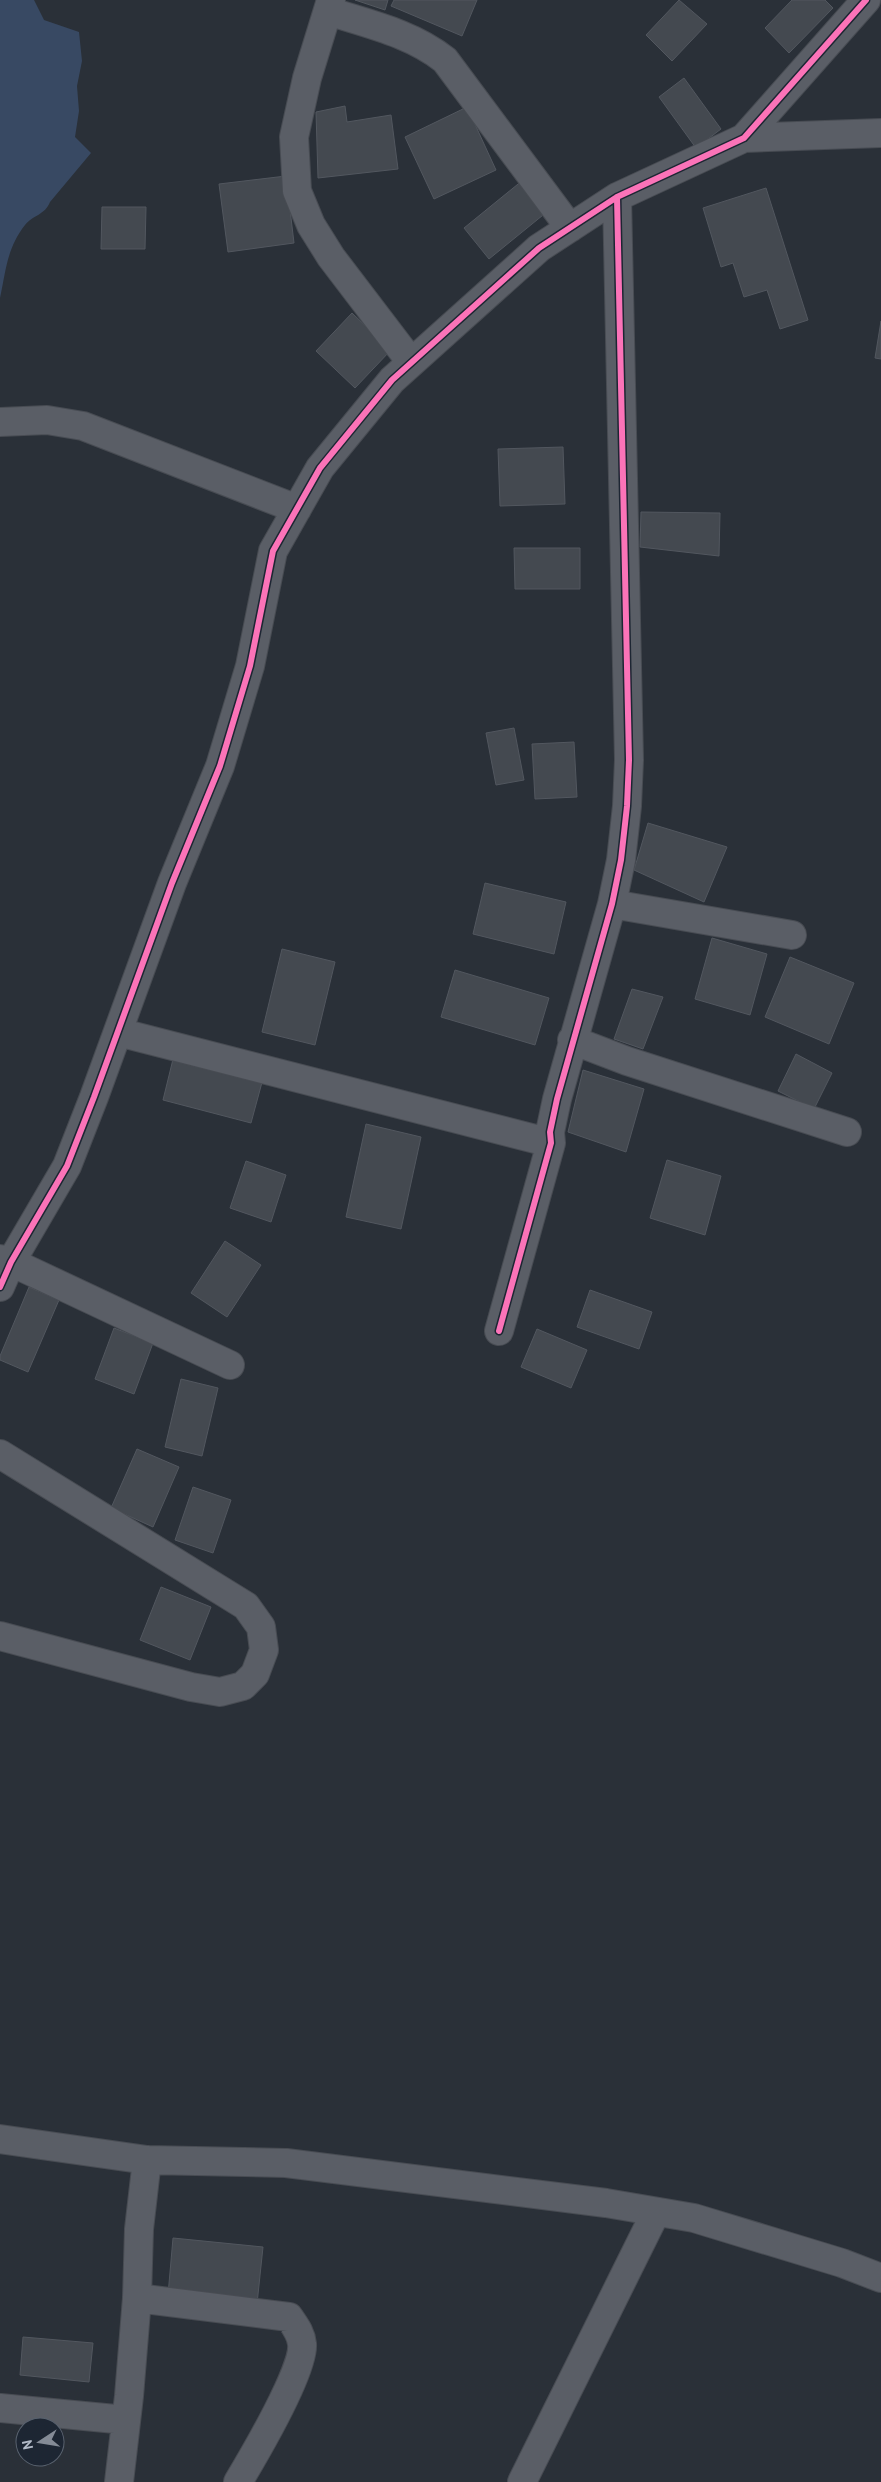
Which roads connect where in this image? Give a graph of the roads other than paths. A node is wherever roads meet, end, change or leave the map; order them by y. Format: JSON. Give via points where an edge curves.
{"nodes":[{"id":1,"x":866,"y":0,"type":"edge"},
{"id":2,"x":329,"y":5,"type":"edge"},
{"id":3,"x":881,"y":133,"type":"edge"},
{"id":4,"x":744,"y":138,"type":"junction"},
{"id":5,"x":617,"y":198,"type":"junction"},
{"id":6,"x":570,"y":228,"type":"junction"},
{"id":7,"x":412,"y":362,"type":"junction"},
{"id":8,"x":0,"y":422,"type":"edge"},
{"id":9,"x":297,"y":508,"type":"junction"},
{"id":10,"x":612,"y":904,"type":"junction"},
{"id":11,"x":792,"y":935,"type":"dead end"},
{"id":12,"x":118,"y":1032,"type":"junction"},
{"id":13,"x":572,"y":1040,"type":"junction"},
{"id":14,"x":846,"y":1132,"type":"dead end"},
{"id":15,"x":551,"y":1143,"type":"junction"},
{"id":16,"x":6,"y":1260,"type":"edge"},
{"id":17,"x":0,"y":1287,"type":"edge"},
{"id":18,"x":499,"y":1331,"type":"dead end"},
{"id":19,"x":230,"y":1365,"type":"dead end"},
{"id":20,"x":0,"y":1454,"type":"edge"},
{"id":21,"x":0,"y":1636,"type":"edge"},
{"id":22,"x":0,"y":2139,"type":"edge"},
{"id":23,"x":147,"y":2160,"type":"junction"},
{"id":24,"x":656,"y":2212,"type":"junction"},
{"id":25,"x":881,"y":2278,"type":"edge"},
{"id":26,"x":137,"y":2298,"type":"junction"},
{"id":27,"x":0,"y":2408,"type":"edge"},
{"id":28,"x":126,"y":2420,"type":"junction"},
{"id":29,"x":119,"y":2482,"type":"edge"},
{"id":30,"x":238,"y":2482,"type":"edge"},
{"id":31,"x":522,"y":2482,"type":"edge"}],
"edges":[{"from":1,"to":4,"type":"street"},
{"from":2,"to":6,"type":"street","via":[[426,45],[445,60]]},
{"from":2,"to":7,"type":"street","via":[[307,78],[294,137],[297,191],[311,225],[331,257]]},
{"from":3,"to":4,"type":"street"},
{"from":4,"to":5,"type":"street"},
{"from":5,"to":6,"type":"street"},
{"from":5,"to":10,"type":"street","via":[[629,760],[622,860]]},
{"from":6,"to":7,"type":"street","via":[[539,248]]},
{"from":7,"to":9,"type":"street","via":[[392,380],[320,468]]},
{"from":8,"to":9,"type":"street","via":[[47,420],[83,426]]},
{"from":9,"to":12,"type":"street","via":[[273,551],[250,666],[220,766],[172,883]]},
{"from":10,"to":11,"type":"street"},
{"from":10,"to":13,"type":"street"},
{"from":12,"to":15,"type":"street"},
{"from":12,"to":16,"type":"street","via":[[66,1166]]},
{"from":13,"to":14,"type":"street","via":[[627,1062]]},
{"from":13,"to":15,"type":"street","via":[[556,1099]]},
{"from":15,"to":18,"type":"street"},
{"from":16,"to":17,"type":"street"},
{"from":16,"to":19,"type":"street"},
{"from":20,"to":21,"type":"street","via":[[246,1606],[261,1627],[264,1650],[255,1674],[243,1686],[220,1692]]},
{"from":22,"to":23,"type":"street"},
{"from":23,"to":24,"type":"street","via":[[286,2163]]},
{"from":23,"to":26,"type":"street","via":[[139,2229]]},
{"from":24,"to":25,"type":"street","via":[[694,2218]]},
{"from":24,"to":31,"type":"street"},
{"from":26,"to":28,"type":"street"},
{"from":26,"to":30,"type":"street","via":[[289,2317],[298,2329],[302,2345],[300,2363],[264,2438]]},
{"from":27,"to":28,"type":"street"},
{"from":28,"to":29,"type":"street"}]}
